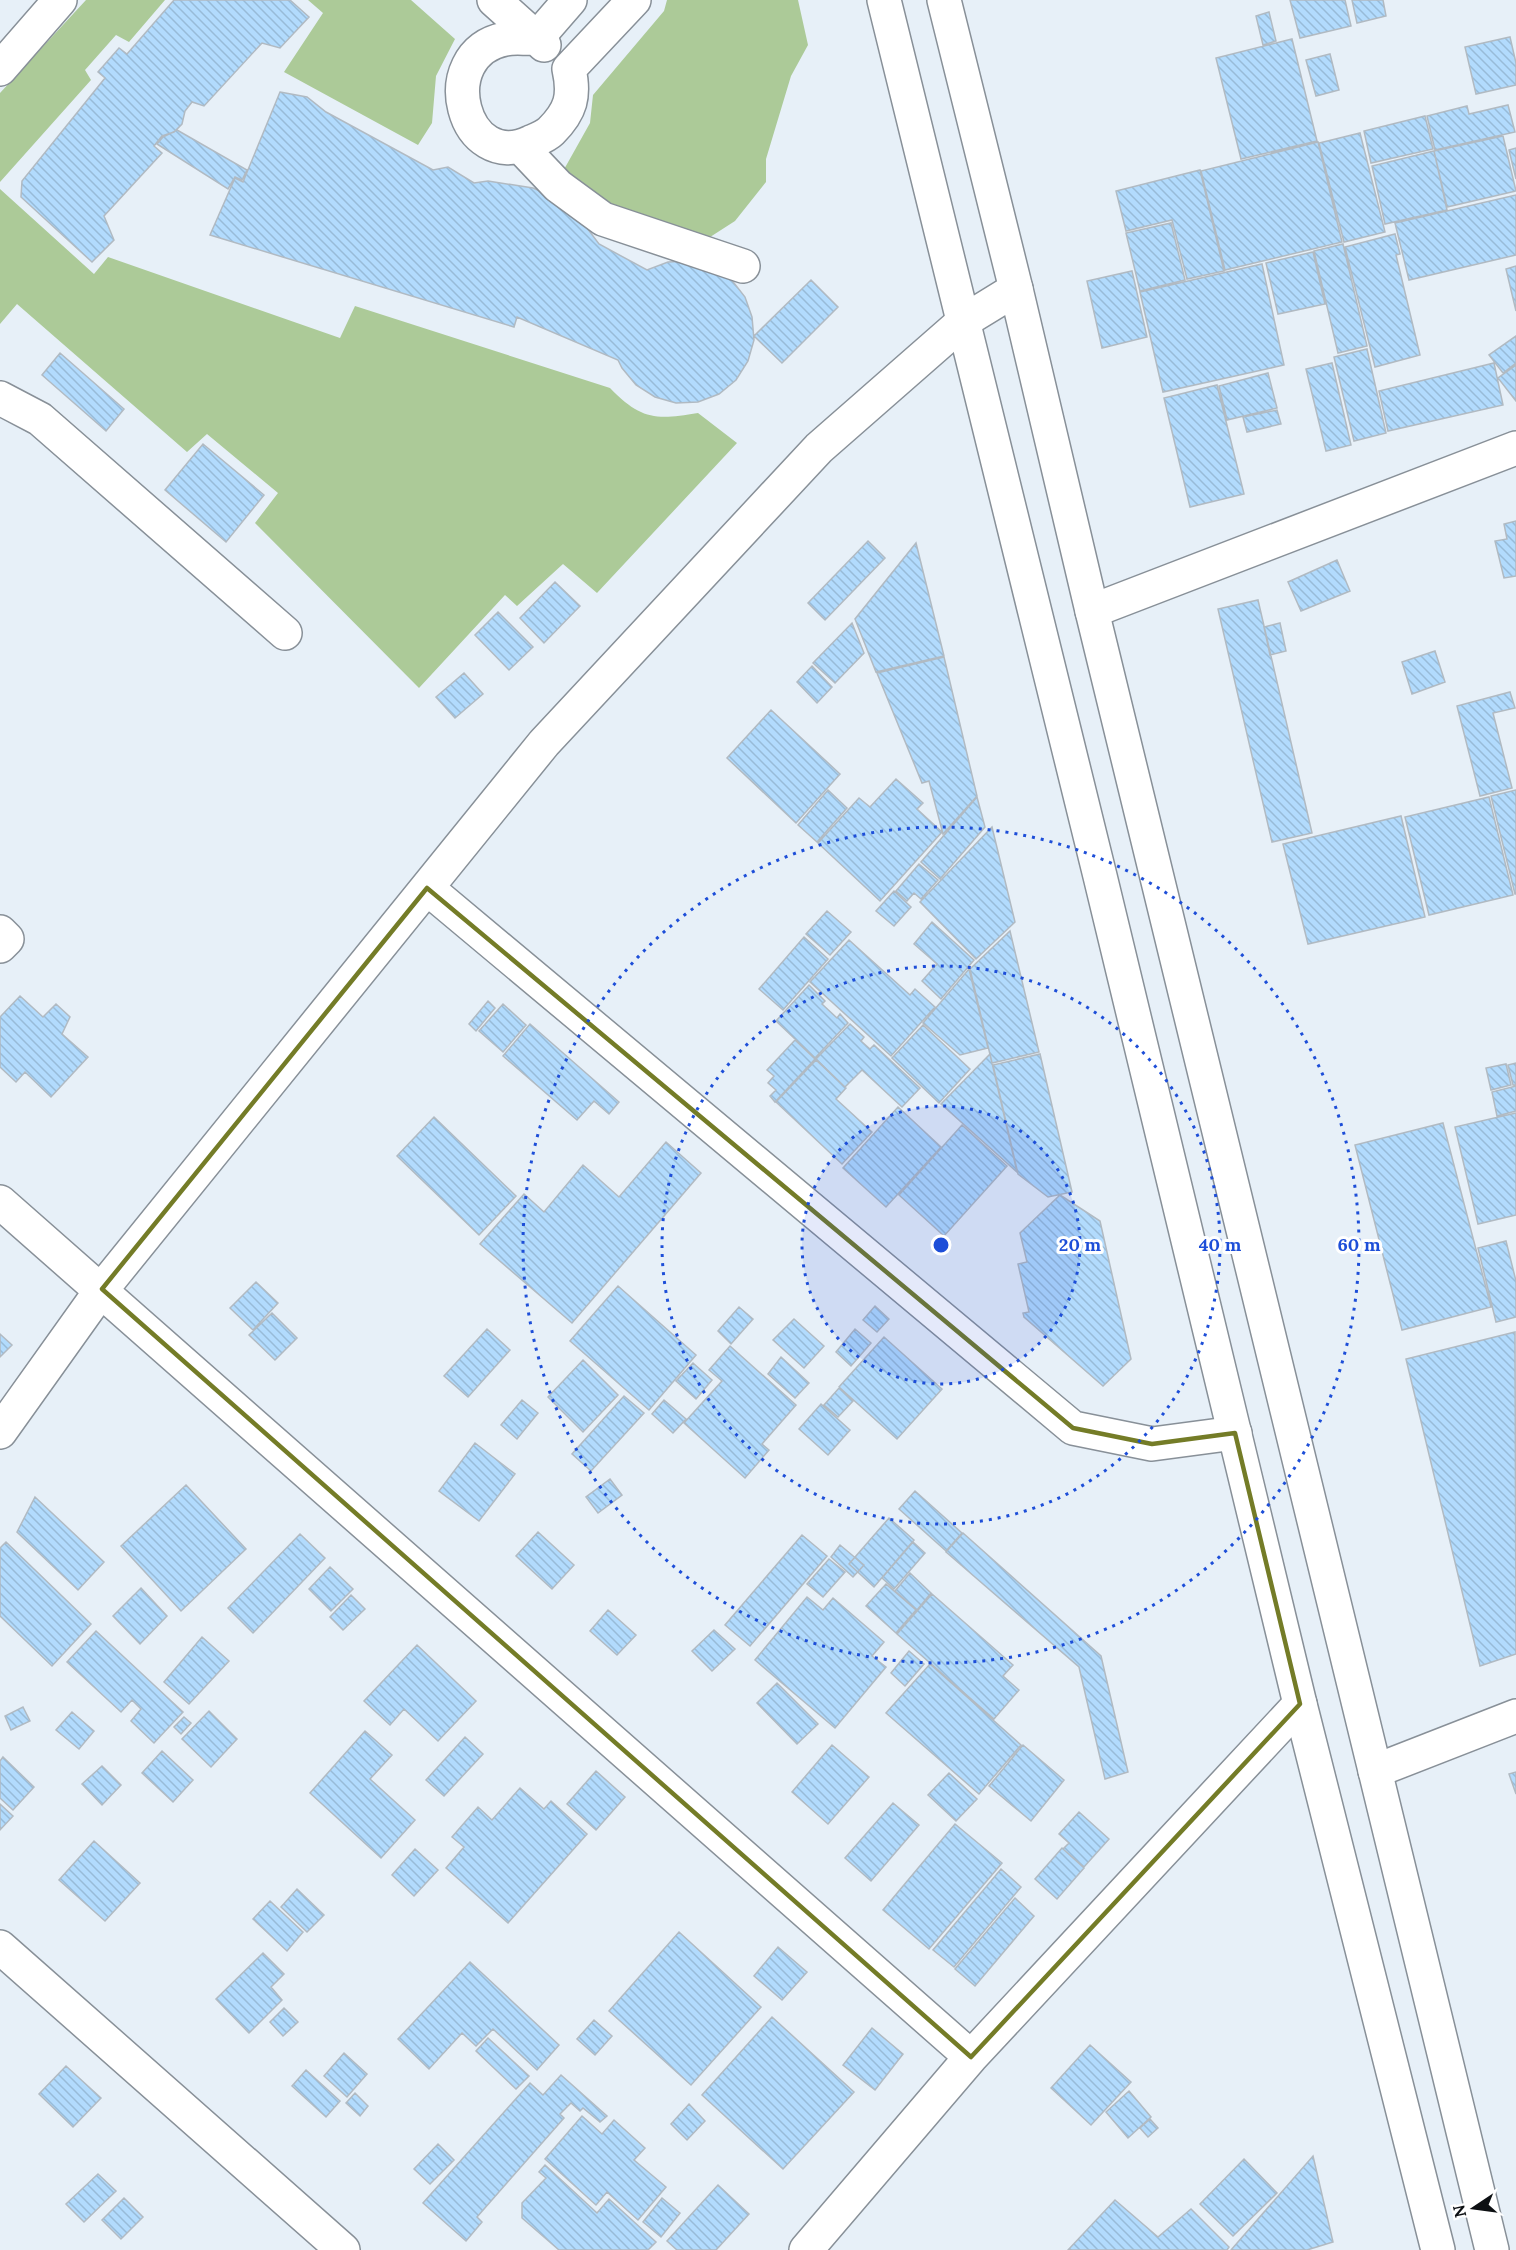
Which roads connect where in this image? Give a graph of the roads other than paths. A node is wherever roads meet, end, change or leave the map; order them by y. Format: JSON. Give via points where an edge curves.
{"nodes":[{"id":1,"x":60,"y":0,"type":"edge"},
{"id":2,"x":494,"y":0,"type":"edge"},
{"id":3,"x":570,"y":0,"type":"edge"},
{"id":4,"x":634,"y":0,"type":"edge"},
{"id":5,"x":884,"y":0,"type":"edge"},
{"id":6,"x":944,"y":0,"type":"edge"},
{"id":7,"x":537,"y":38,"type":"junction"},
{"id":8,"x":0,"y":69,"type":"edge"},
{"id":9,"x":569,"y":69,"type":"junction"},
{"id":10,"x":521,"y":147,"type":"junction"},
{"id":11,"x":743,"y":266,"type":"dead end"},
{"id":12,"x":1016,"y":289,"type":"junction"},
{"id":13,"x":964,"y":321,"type":"junction"},
{"id":14,"x":0,"y":398,"type":"edge"},
{"id":15,"x":1516,"y":448,"type":"edge"},
{"id":16,"x":1092,"y":611,"type":"junction"},
{"id":17,"x":285,"y":633,"type":"dead end"},
{"id":18,"x":427,"y":888,"type":"junction"},
{"id":19,"x":0,"y":932,"type":"edge"},
{"id":20,"x":0,"y":946,"type":"edge"},
{"id":21,"x":0,"y":1202,"type":"edge"},
{"id":22,"x":102,"y":1289,"type":"junction"},
{"id":23,"x":0,"y":1432,"type":"edge"},
{"id":24,"x":1235,"y":1433,"type":"junction"},
{"id":25,"x":1300,"y":1704,"type":"junction"},
{"id":26,"x":1516,"y":1716,"type":"edge"},
{"id":27,"x":1376,"y":1771,"type":"junction"},
{"id":28,"x":0,"y":1947,"type":"edge"},
{"id":29,"x":970,"y":2057,"type":"junction"},
{"id":30,"x":343,"y":2250,"type":"edge"},
{"id":31,"x":806,"y":2250,"type":"edge"},
{"id":32,"x":1438,"y":2250,"type":"edge"},
{"id":33,"x":1492,"y":2250,"type":"edge"}],
"edges":[{"from":1,"to":8,"type":"street"},
{"from":2,"to":7,"type":"street"},
{"from":3,"to":7,"type":"street"},
{"from":4,"to":9,"type":"street"},
{"from":5,"to":13,"type":"street"},
{"from":6,"to":12,"type":"street"},
{"from":7,"to":9,"type":"street"},
{"from":7,"to":10,"type":"street","via":[[505,39],[481,49],[466,67],[462,103],[475,131],[494,147]]},
{"from":9,"to":10,"type":"street","via":[[573,90],[566,115],[549,134]]},
{"from":10,"to":11,"type":"street","via":[[558,186],[603,219]]},
{"from":12,"to":13,"type":"street"},
{"from":12,"to":16,"type":"street"},
{"from":13,"to":18,"type":"street","via":[[819,448],[544,743]]},
{"from":13,"to":24,"type":"street"},
{"from":14,"to":17,"type":"street","via":[[40,419]]},
{"from":15,"to":16,"type":"street"},
{"from":16,"to":27,"type":"street"},
{"from":18,"to":22,"type":"street"},
{"from":18,"to":24,"type":"street","via":[[1073,1428],[1152,1444]]},
{"from":19,"to":20,"type":"street","via":[[7,939]]},
{"from":21,"to":22,"type":"street"},
{"from":22,"to":23,"type":"street"},
{"from":22,"to":29,"type":"street"},
{"from":24,"to":25,"type":"street"},
{"from":25,"to":29,"type":"street"},
{"from":25,"to":32,"type":"street"},
{"from":26,"to":27,"type":"street"},
{"from":27,"to":33,"type":"street"},
{"from":28,"to":30,"type":"street"},
{"from":29,"to":31,"type":"street"}]}
